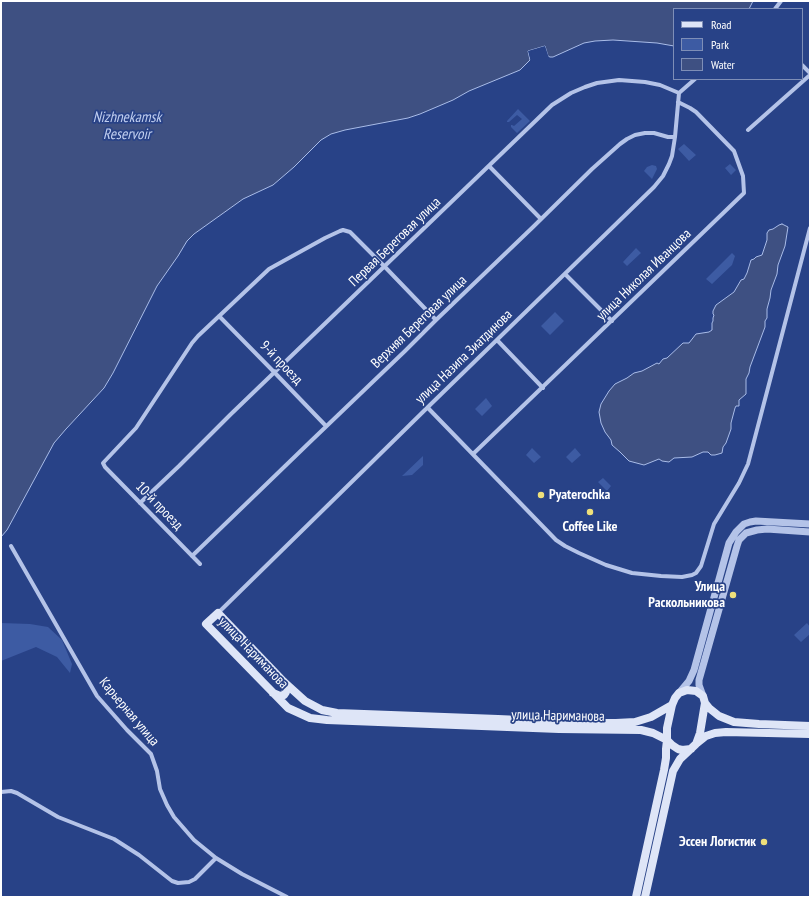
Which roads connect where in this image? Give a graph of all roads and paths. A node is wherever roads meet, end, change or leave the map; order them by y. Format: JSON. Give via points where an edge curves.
{"nodes":[{"id":1,"x":803,"y":66,"type":"edge"},
{"id":2,"x":810,"y":74,"type":"edge"},
{"id":3,"x":694,"y":80,"type":"edge"},
{"id":4,"x":679,"y":93,"type":"junction"},
{"id":5,"x":678,"y":102,"type":"junction"},
{"id":6,"x":748,"y":130,"type":"dead end"},
{"id":7,"x":675,"y":137,"type":"junction"},
{"id":8,"x":489,"y":166,"type":"junction"},
{"id":9,"x":541,"y":219,"type":"junction"},
{"id":10,"x":810,"y":228,"type":"edge"},
{"id":11,"x":384,"y":267,"type":"junction"},
{"id":12,"x":565,"y":274,"type":"junction"},
{"id":13,"x":219,"y":316,"type":"junction"},
{"id":14,"x":436,"y":320,"type":"junction"},
{"id":15,"x":612,"y":321,"type":"junction"},
{"id":16,"x":497,"y":340,"type":"junction"},
{"id":17,"x":275,"y":373,"type":"junction"},
{"id":18,"x":543,"y":388,"type":"junction"},
{"id":19,"x":428,"y":408,"type":"junction"},
{"id":20,"x":326,"y":426,"type":"junction"},
{"id":21,"x":473,"y":454,"type":"junction"},
{"id":22,"x":140,"y":502,"type":"junction"},
{"id":23,"x":810,"y":524,"type":"edge"},
{"id":24,"x":810,"y":532,"type":"edge"},
{"id":25,"x":11,"y":546,"type":"dead end"},
{"id":26,"x":192,"y":556,"type":"junction"},
{"id":27,"x":200,"y":564,"type":"dead end"},
{"id":28,"x":218,"y":613,"type":"junction"},
{"id":29,"x":284,"y":682,"type":"junction"},
{"id":30,"x":272,"y":692,"type":"junction"},
{"id":31,"x":679,"y":693,"type":"junction"},
{"id":32,"x":704,"y":699,"type":"junction"},
{"id":33,"x":672,"y":705,"type":"junction"},
{"id":34,"x":810,"y":726,"type":"edge"},
{"id":35,"x":810,"y":734,"type":"edge"},
{"id":36,"x":667,"y":740,"type":"junction"},
{"id":37,"x":693,"y":747,"type":"junction"},
{"id":38,"x":1,"y":792,"type":"edge"},
{"id":39,"x":216,"y":858,"type":"junction"},
{"id":40,"x":287,"y":897,"type":"edge"},
{"id":41,"x":636,"y":897,"type":"edge"},
{"id":42,"x":645,"y":897,"type":"edge"}],
"edges":[{"from":1,"to":2,"type":"street"},
{"from":2,"to":6,"type":"street"},
{"from":3,"to":4,"type":"street"},
{"from":4,"to":5,"type":"street","name":"улица Назипа Зиатдинова"},
{"from":4,"to":8,"type":"street","name":"Первая Береговая улица","via":[[631,80],[610,81],[585,87],[552,105]]},
{"from":5,"to":7,"type":"street","name":"улица Назипа Зиатдинова"},
{"from":5,"to":15,"type":"street","name":"улица Николая Иванцова","via":[[694,110],[732,150],[743,176],[744,194]]},
{"from":7,"to":9,"type":"street","name":"Верхняя Береговая улица","via":[[645,133],[627,139]]},
{"from":7,"to":12,"type":"street","name":"улица Назипа Зиатдинова","via":[[669,164],[658,183]]},
{"from":8,"to":9,"type":"street"},
{"from":8,"to":11,"type":"street","name":"Первая Береговая улица"},
{"from":9,"to":14,"type":"street","name":"Верхняя Береговая улица"},
{"from":10,"to":21,"type":"street","via":[[748,464],[714,524],[699,570],[692,575],[682,577],[639,574],[606,565],[568,548],[556,540]]},
{"from":11,"to":13,"type":"street","via":[[350,232],[340,231],[268,269]]},
{"from":11,"to":14,"type":"street"},
{"from":11,"to":17,"type":"street","name":"Первая Береговая улица"},
{"from":12,"to":15,"type":"street"},
{"from":12,"to":16,"type":"street","name":"улица Назипа Зиатдинова"},
{"from":13,"to":17,"type":"street","name":"9-й проезд"},
{"from":13,"to":22,"type":"street","name":"10-й проезд","via":[[192,343],[140,423],[104,463]]},
{"from":14,"to":20,"type":"street","name":"Верхняя Береговая улица"},
{"from":15,"to":18,"type":"street","name":"улица Николая Иванцова"},
{"from":16,"to":18,"type":"street"},
{"from":16,"to":19,"type":"street","name":"улица Назипа Зиатдинова"},
{"from":17,"to":20,"type":"street","name":"9-й проезд"},
{"from":17,"to":22,"type":"street","name":"Первая Береговая улица"},
{"from":18,"to":21,"type":"street","name":"улица Николая Иванцова"},
{"from":19,"to":21,"type":"street"},
{"from":19,"to":28,"type":"street","name":"улица Назипа Зиатдинова"},
{"from":20,"to":26,"type":"street","name":"Верхняя Береговая улица"},
{"from":22,"to":26,"type":"street","name":"10-й проезд"},
{"from":23,"to":31,"type":"street","via":[[765,520],[744,524],[736,532],[729,543],[694,670]]},
{"from":24,"to":32,"type":"street","via":[[757,530],[746,533],[739,540],[699,680]]},
{"from":25,"to":39,"type":"street","name":"Карьерная улица","via":[[97,696],[150,754],[157,771],[160,789],[174,817],[194,840]]},
{"from":26,"to":27,"type":"street","name":"10-й проезд"},
{"from":28,"to":29,"type":"main road","name":"улица Нариманова"},
{"from":28,"to":30,"type":"main road","name":"улица Нариманова","via":[[206,624]]},
{"from":29,"to":30,"type":"main road","via":[[284,695]]},
{"from":29,"to":33,"type":"main road","name":"улица Нариманова","via":[[305,701],[322,710],[343,714],[616,723],[635,722],[651,717]]},
{"from":30,"to":36,"type":"main road","name":"улица Нариманова","via":[[288,708],[310,718],[326,720],[641,730]]},
{"from":31,"to":32,"type":"main road","via":[[692,690]]},
{"from":31,"to":33,"type":"main road"},
{"from":32,"to":34,"type":"main road","via":[[709,708],[719,716],[734,722]]},
{"from":32,"to":37,"type":"main road","via":[[700,733]]},
{"from":33,"to":36,"type":"main road"},
{"from":35,"to":37,"type":"main road","via":[[715,733],[706,736]]},
{"from":36,"to":37,"type":"main road","name":"улица Нариманова","via":[[678,749]]},
{"from":36,"to":41,"type":"main road","via":[[664,770]]},
{"from":37,"to":42,"type":"main road","via":[[684,754],[672,771]]},
{"from":38,"to":39,"type":"street","via":[[17,793],[58,817],[119,842],[172,881],[190,882]]},
{"from":39,"to":40,"type":"street","name":"Карьерная улица"}]}
